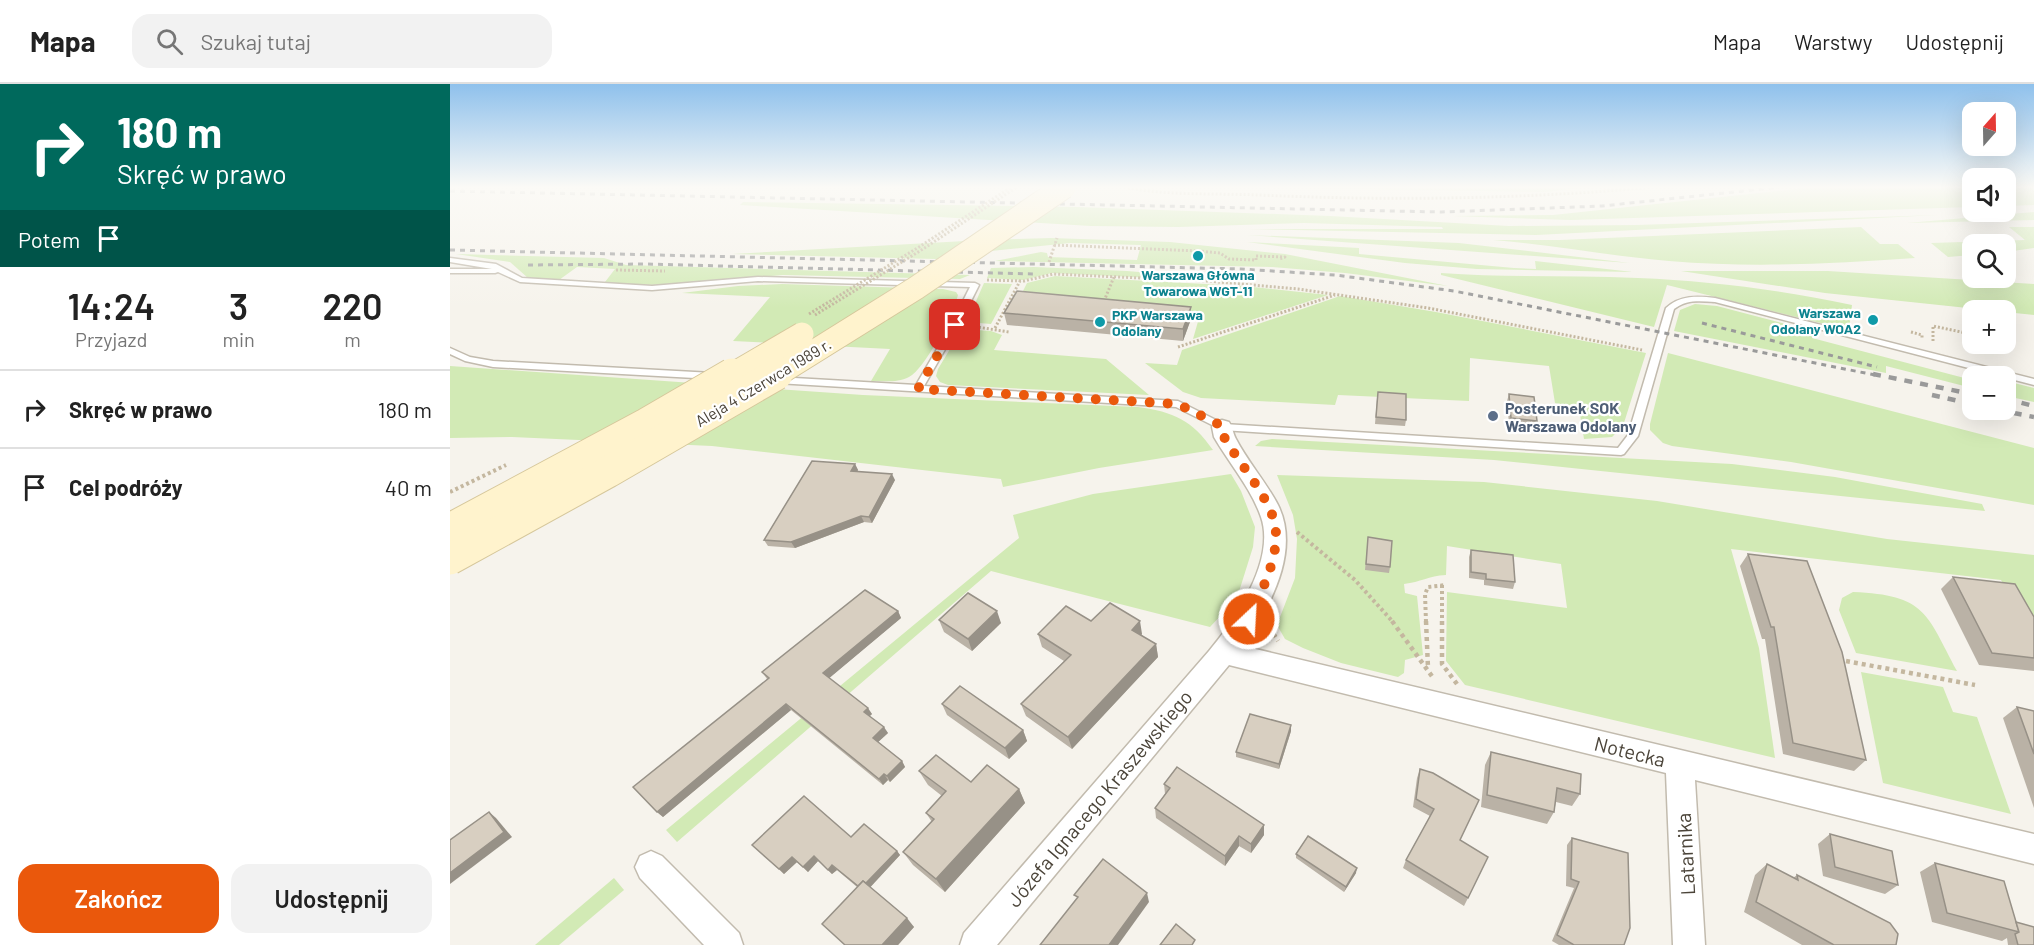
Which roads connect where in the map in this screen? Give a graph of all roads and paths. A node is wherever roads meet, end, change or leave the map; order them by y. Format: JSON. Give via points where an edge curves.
{"nodes":[{"id":1,"x":972,"y":227,"type":"edge"},
{"id":2,"x":1006,"y":227,"type":"edge"},
{"id":3,"x":1057,"y":238,"type":"dead end"},
{"id":4,"x":1054,"y":245,"type":"junction"},
{"id":5,"x":1279,"y":259,"type":"dead end"},
{"id":6,"x":450,"y":260,"type":"edge"},
{"id":7,"x":1049,"y":262,"type":"dead end"},
{"id":8,"x":450,"y":271,"type":"edge"},
{"id":9,"x":502,"y":271,"type":"junction"},
{"id":10,"x":1114,"y":277,"type":"dead end"},
{"id":11,"x":1020,"y":281,"type":"dead end"},
{"id":12,"x":1254,"y":284,"type":"dead end"},
{"id":13,"x":1339,"y":294,"type":"junction"},
{"id":14,"x":1101,"y":310,"type":"edge"},
{"id":15,"x":955,"y":325,"type":"junction"},
{"id":16,"x":995,"y":328,"type":"junction"},
{"id":17,"x":1009,"y":332,"type":"dead end"},
{"id":18,"x":1962,"y":332,"type":"edge"},
{"id":19,"x":1933,"y":341,"type":"dead end"},
{"id":20,"x":1178,"y":347,"type":"dead end"},
{"id":21,"x":450,"y":351,"type":"edge"},
{"id":22,"x":1657,"y":352,"type":"junction"},
{"id":23,"x":2034,"y":382,"type":"edge"},
{"id":24,"x":918,"y":389,"type":"junction"},
{"id":25,"x":1222,"y":426,"type":"junction"},
{"id":26,"x":1273,"y":518,"type":"junction"},
{"id":27,"x":450,"y":529,"type":"edge"},
{"id":28,"x":450,"y":559,"type":"edge"},
{"id":29,"x":1225,"y":653,"type":"junction"},
{"id":30,"x":1846,"y":661,"type":"edge"},
{"id":31,"x":1442,"y":664,"type":"dead end"},
{"id":32,"x":1428,"y":668,"type":"junction"},
{"id":33,"x":1975,"y":685,"type":"dead end"},
{"id":34,"x":1452,"y":708,"type":"junction"},
{"id":35,"x":1680,"y":763,"type":"junction"},
{"id":36,"x":2034,"y":849,"type":"edge"},
{"id":37,"x":651,"y":867,"type":"dead end"},
{"id":38,"x":1692,"y":943,"type":"edge"},
{"id":39,"x":727,"y":945,"type":"edge"},
{"id":40,"x":976,"y":945,"type":"edge"}],
"edges":[{"from":1,"to":27,"type":"main road","name":"Aleja 4 Czerwca 1989 r.","bridge":true,"via":[[773,351]]},
{"from":2,"to":28,"type":"main road","name":"Aleja 4 Czerwca 1989 r.","bridge":true,"via":[[921,286],[790,367]]},
{"from":3,"to":4,"type":"path"},
{"from":4,"to":5,"type":"path","via":[[1198,251],[1220,253],[1229,259],[1285,257]]},
{"from":4,"to":7,"type":"path"},
{"from":6,"to":9,"type":"lane","via":[[476,262]]},
{"from":8,"to":9,"type":"lane"},
{"from":9,"to":15,"type":"lane","via":[[520,280],[536,282],[652,288],[758,279],[975,285]]},
{"from":10,"to":14,"type":"path"},
{"from":11,"to":16,"type":"path"},
{"from":12,"to":13,"type":"path"},
{"from":13,"to":20,"type":"path"},
{"from":13,"to":22,"type":"path"},
{"from":15,"to":16,"type":"path"},
{"from":15,"to":24,"type":"lane"},
{"from":16,"to":17,"type":"path"},
{"from":18,"to":19,"type":"path","via":[[1933,326]]},
{"from":21,"to":24,"type":"lane","via":[[500,365]]},
{"from":22,"to":23,"type":"lane","via":[[1670,308],[1678,301],[1694,297]]},
{"from":22,"to":25,"type":"lane","via":[[1633,436],[1622,452]]},
{"from":24,"to":25,"type":"lane","via":[[1178,404]]},
{"from":25,"to":26,"type":"street","via":[[1224,437]]},
{"from":26,"to":29,"type":"street","name":"Józefa Ignacego Kraszewskiego","via":[[1276,540],[1268,574],[1249,619]]},
{"from":26,"to":32,"type":"path","via":[[1333,559]]},
{"from":29,"to":34,"type":"street","name":"Notecka"},
{"from":29,"to":40,"type":"street","name":"Józefa Ignacego Kraszewskiego"},
{"from":30,"to":33,"type":"path"},
{"from":31,"to":32,"type":"path","via":[[1444,585],[1428,587],[1425,594]]},
{"from":32,"to":34,"type":"path"},
{"from":34,"to":35,"type":"street","name":"Notecka"},
{"from":35,"to":36,"type":"street","name":"Notecka"},
{"from":35,"to":38,"type":"street","name":"Latarnika"},
{"from":37,"to":39,"type":"street"}]}
